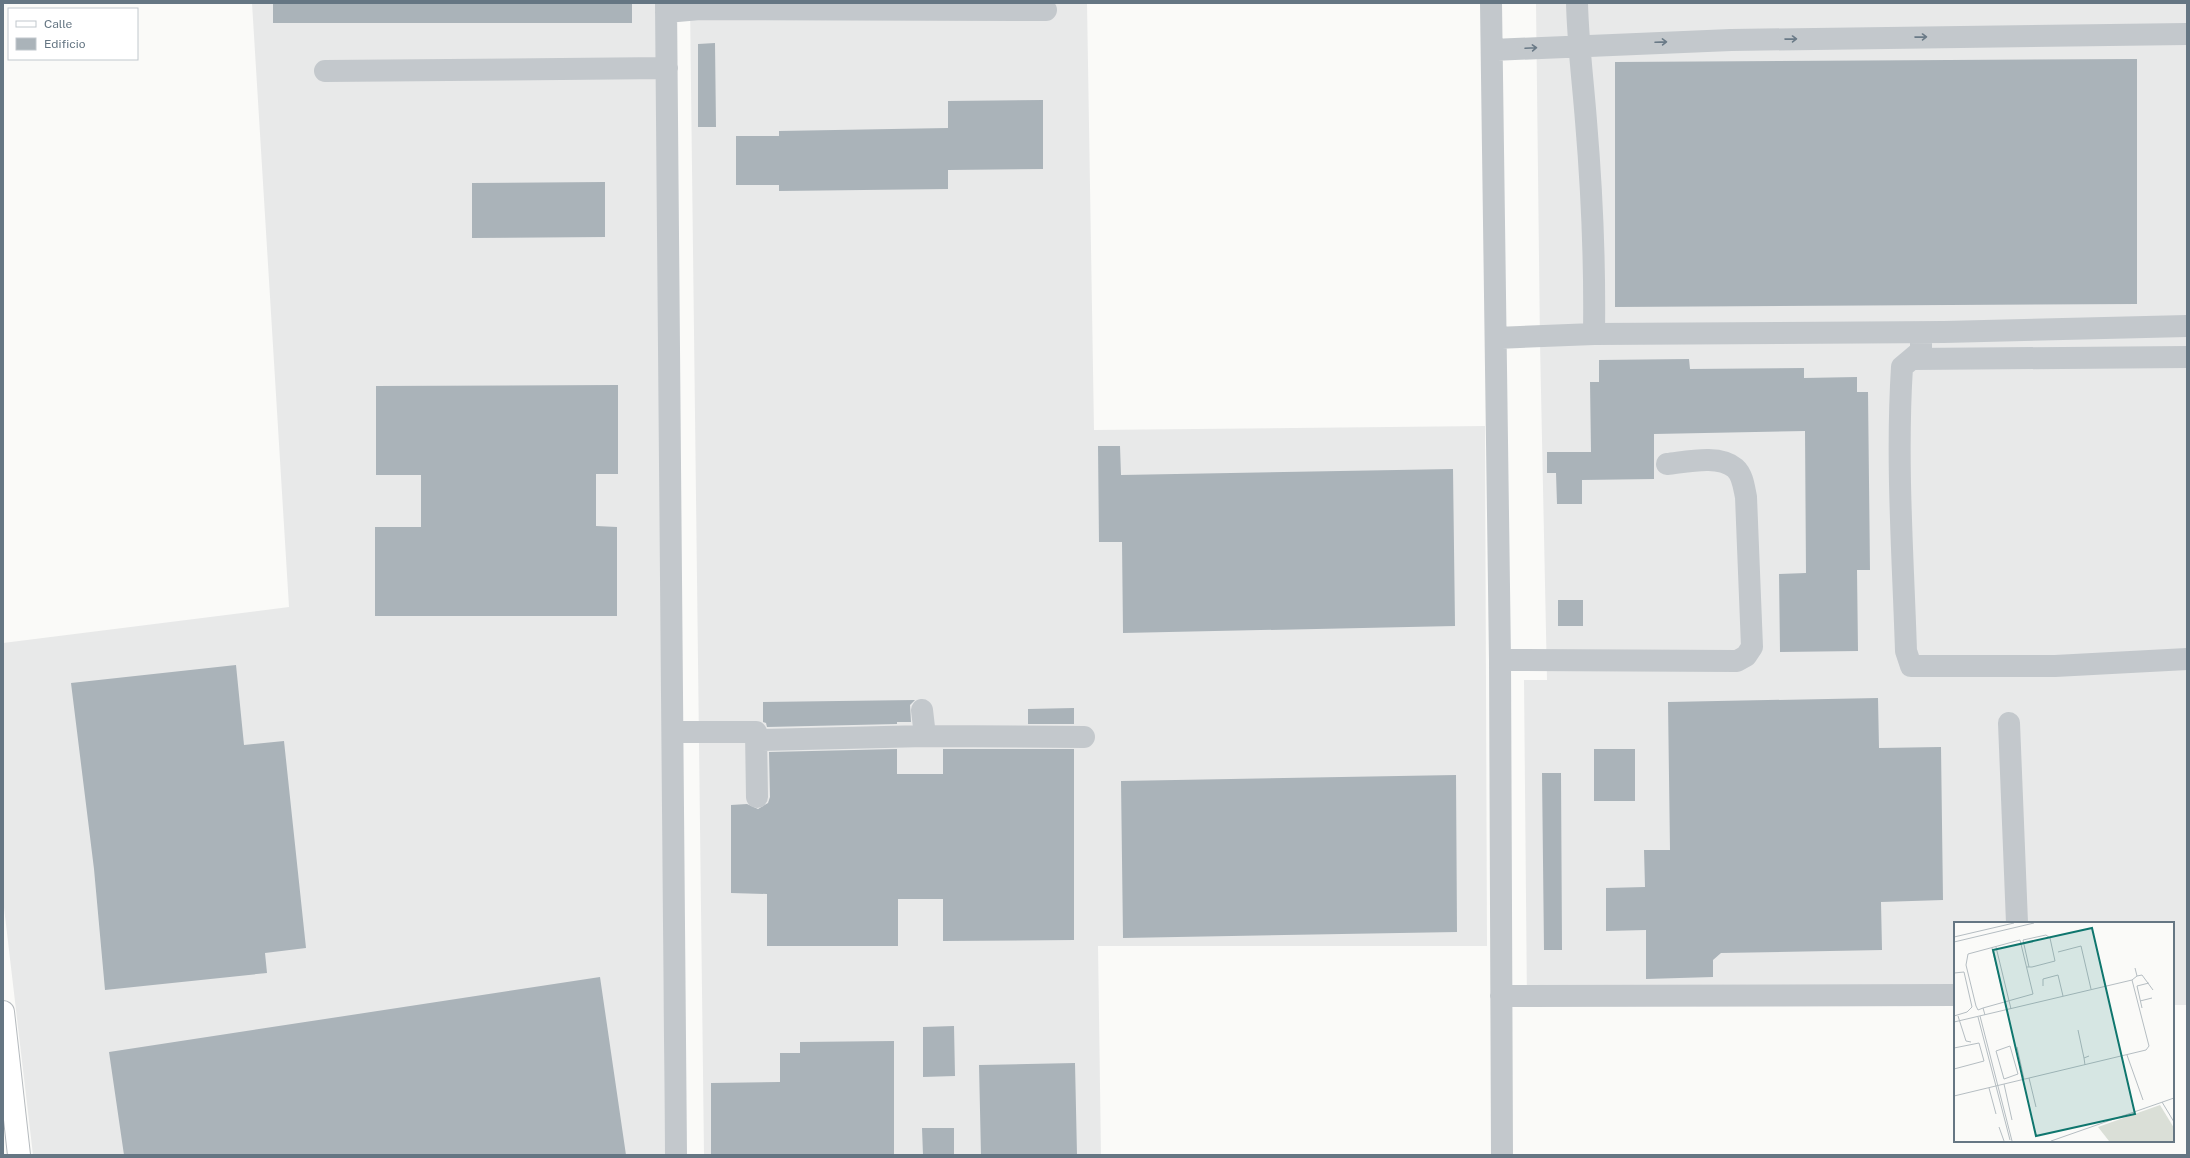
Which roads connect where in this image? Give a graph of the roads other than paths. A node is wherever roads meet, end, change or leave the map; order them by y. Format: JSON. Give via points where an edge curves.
{"nodes":[{"id":1,"x":1491,"y":3,"type":"edge"},
{"id":2,"x":1577,"y":3,"type":"edge"},
{"id":3,"x":666,"y":7,"type":"edge"},
{"id":4,"x":1046,"y":10,"type":"dead end"},
{"id":5,"x":2187,"y":34,"type":"edge"},
{"id":6,"x":1578,"y":45,"type":"junction"},
{"id":7,"x":1492,"y":50,"type":"junction"},
{"id":8,"x":667,"y":68,"type":"junction"},
{"id":9,"x":325,"y":71,"type":"dead end"},
{"id":10,"x":2187,"y":326,"type":"edge"},
{"id":11,"x":1921,"y":333,"type":"junction"},
{"id":12,"x":1594,"y":334,"type":"junction"},
{"id":13,"x":1496,"y":338,"type":"junction"},
{"id":14,"x":2187,"y":357,"type":"edge"},
{"id":15,"x":1913,"y":359,"type":"junction"},
{"id":16,"x":1667,"y":464,"type":"dead end"},
{"id":17,"x":1500,"y":660,"type":"junction"},
{"id":18,"x":2187,"y":660,"type":"edge"},
{"id":19,"x":922,"y":710,"type":"dead end"},
{"id":20,"x":2008,"y":723,"type":"dead end"},
{"id":21,"x":673,"y":732,"type":"junction"},
{"id":22,"x":925,"y":736,"type":"junction"},
{"id":23,"x":1084,"y":737,"type":"dead end"},
{"id":24,"x":756,"y":740,"type":"junction"},
{"id":25,"x":758,"y":797,"type":"dead end"},
{"id":26,"x":2017,"y":922,"type":"edge"},
{"id":27,"x":1954,"y":995,"type":"edge"},
{"id":28,"x":1501,"y":996,"type":"junction"},
{"id":29,"x":3,"y":1012,"type":"edge"},
{"id":30,"x":19,"y":1155,"type":"edge"},
{"id":31,"x":676,"y":1155,"type":"edge"},
{"id":32,"x":1502,"y":1155,"type":"edge"}],
"edges":[{"from":1,"to":7,"type":"street"},
{"from":2,"to":6,"type":"street"},
{"from":3,"to":4,"type":"street"},
{"from":3,"to":8,"type":"street"},
{"from":6,"to":5,"type":"street","one_way":true,"via":[[1731,40]]},
{"from":7,"to":6,"type":"street","one_way":true},
{"from":6,"to":12,"type":"street","via":[[1586,121],[1595,288]]},
{"from":7,"to":13,"type":"street"},
{"from":8,"to":9,"type":"street"},
{"from":8,"to":21,"type":"street"},
{"from":10,"to":11,"type":"street"},
{"from":11,"to":12,"type":"street"},
{"from":11,"to":15,"type":"street","via":[[1921,350]]},
{"from":12,"to":13,"type":"street"},
{"from":13,"to":17,"type":"street"},
{"from":14,"to":15,"type":"street"},
{"from":15,"to":18,"type":"street","via":[[1902,367],[1899,473],[1906,651],[1911,666],[2055,666]]},
{"from":16,"to":17,"type":"street","via":[[1718,460],[1735,468],[1743,480],[1746,497],[1752,647],[1746,656],[1737,661]]},
{"from":17,"to":28,"type":"street"},
{"from":19,"to":22,"type":"street"},
{"from":20,"to":26,"type":"street"},
{"from":21,"to":24,"type":"street","via":[[756,732]]},
{"from":21,"to":31,"type":"street"},
{"from":22,"to":23,"type":"street"},
{"from":22,"to":24,"type":"street"},
{"from":24,"to":25,"type":"street"},
{"from":27,"to":28,"type":"street"},
{"from":28,"to":32,"type":"street"},
{"from":29,"to":30,"type":"main road"}]}
